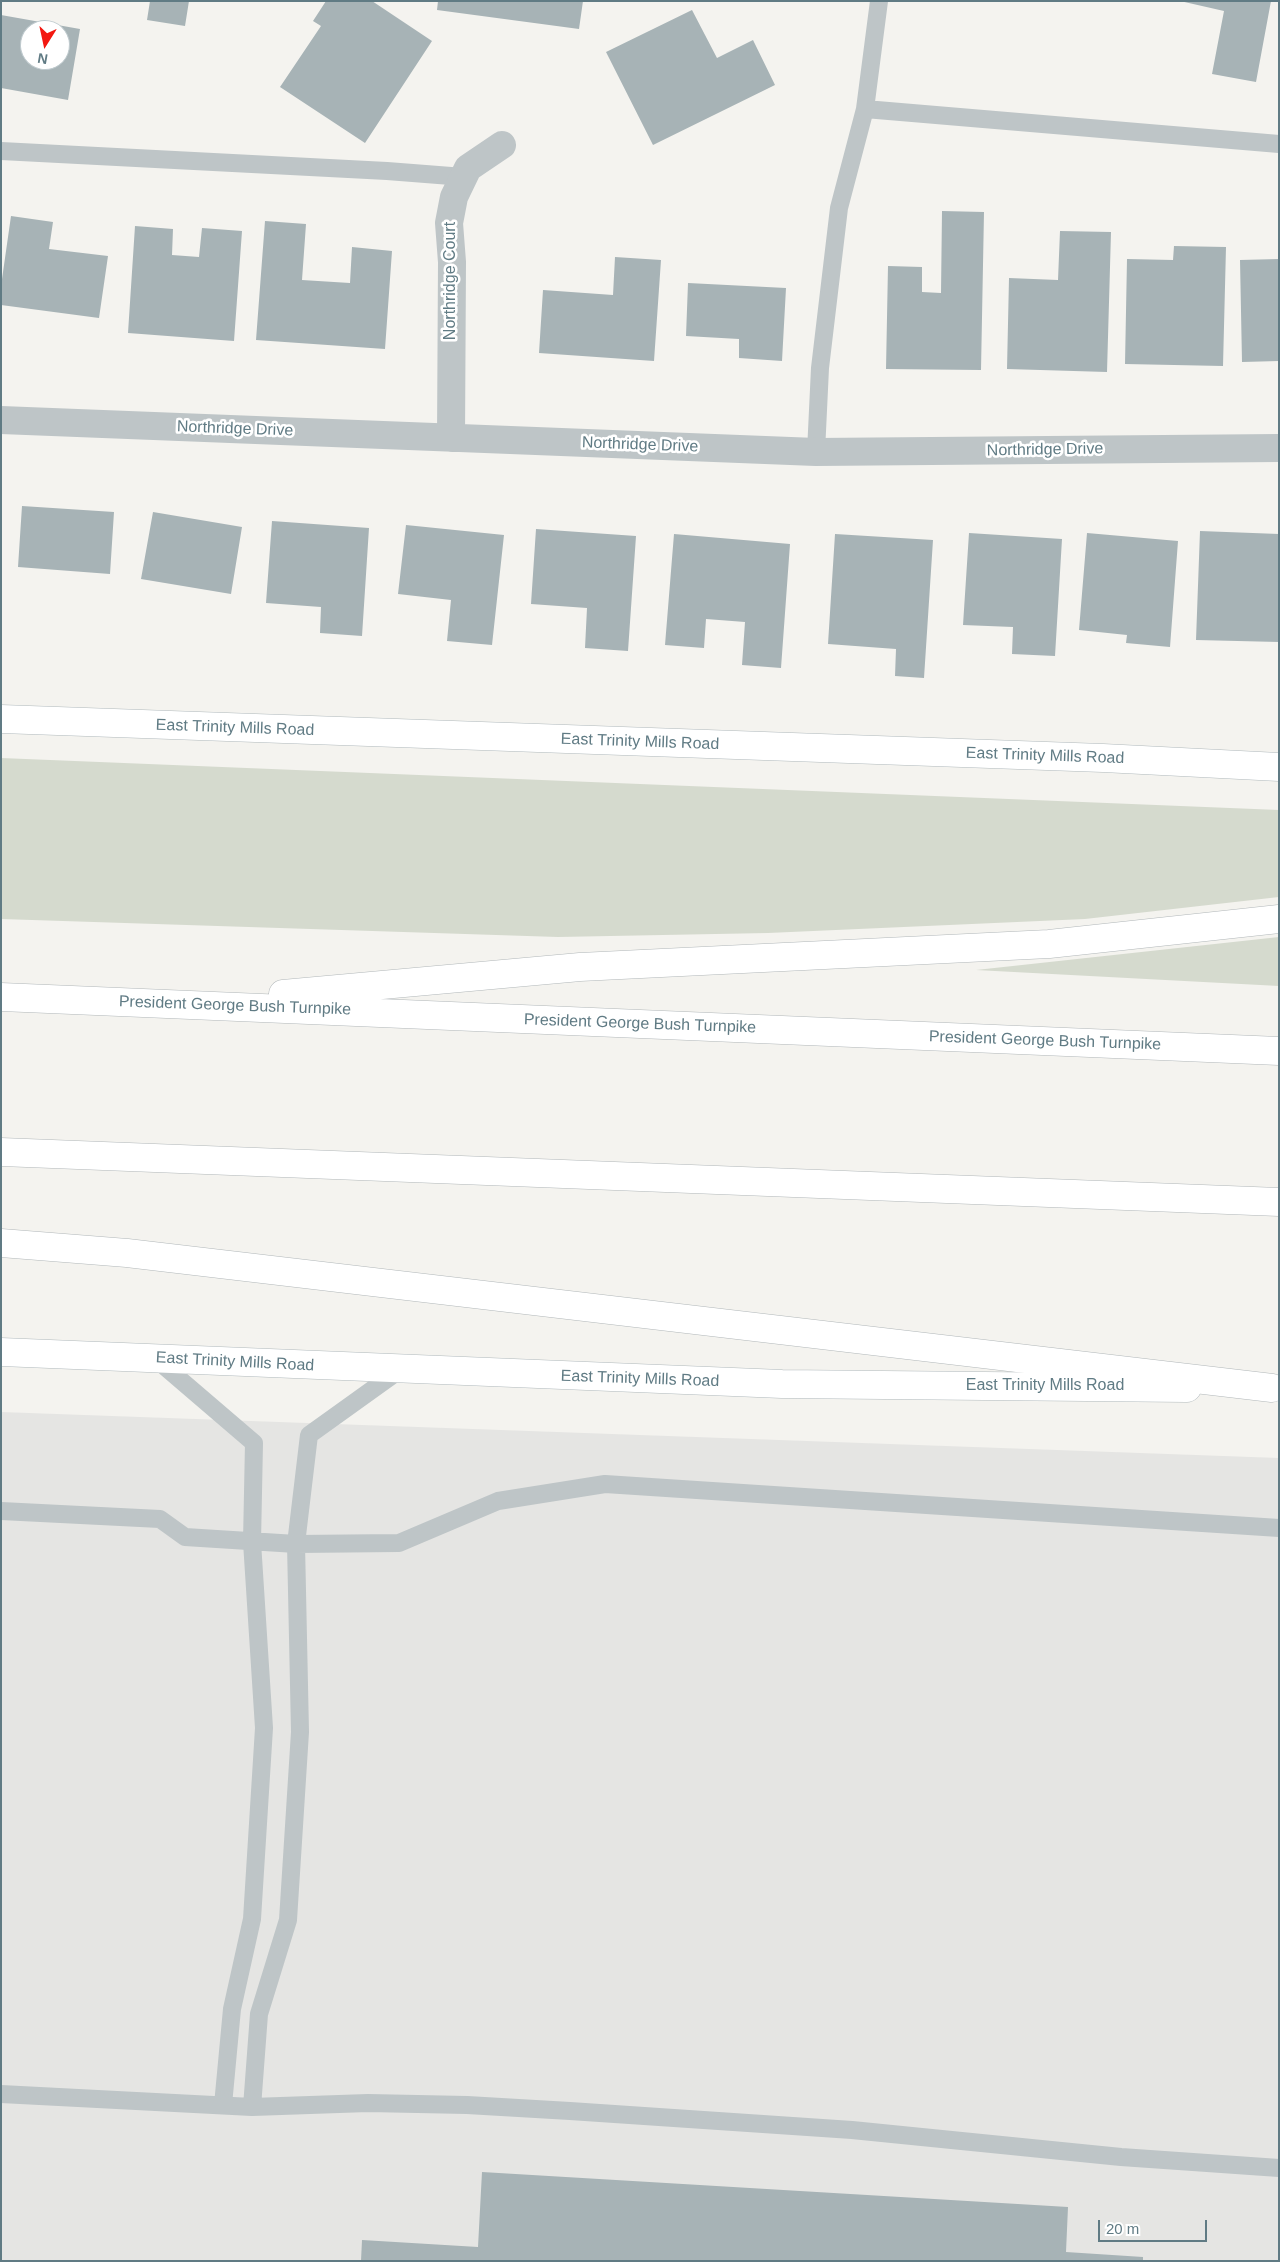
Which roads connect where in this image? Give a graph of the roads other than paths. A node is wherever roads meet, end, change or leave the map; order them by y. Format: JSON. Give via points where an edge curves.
{"nodes":[{"id":1,"x":879,"y":1,"type":"edge"},
{"id":2,"x":865,"y":109,"type":"junction"},
{"id":3,"x":1279,"y":144,"type":"edge"},
{"id":4,"x":502,"y":145,"type":"dead end"},
{"id":5,"x":1,"y":151,"type":"edge"},
{"id":6,"x":464,"y":177,"type":"junction"},
{"id":7,"x":1,"y":420,"type":"edge"},
{"id":8,"x":451,"y":438,"type":"junction"},
{"id":9,"x":1279,"y":448,"type":"edge"},
{"id":10,"x":816,"y":452,"type":"junction"},
{"id":11,"x":1,"y":719,"type":"edge"},
{"id":12,"x":1279,"y":767,"type":"edge"},
{"id":13,"x":1279,"y":919,"type":"edge"},
{"id":14,"x":1,"y":997,"type":"edge"},
{"id":15,"x":179,"y":1004,"type":"junction"},
{"id":16,"x":1279,"y":1051,"type":"edge"},
{"id":17,"x":1,"y":1152,"type":"edge"},
{"id":18,"x":1279,"y":1202,"type":"edge"},
{"id":19,"x":1,"y":1243,"type":"edge"},
{"id":20,"x":1,"y":1352,"type":"edge"},
{"id":21,"x":156,"y":1359,"type":"junction"},
{"id":22,"x":401,"y":1369,"type":"junction"},
{"id":23,"x":1276,"y":1389,"type":"edge"},
{"id":24,"x":1,"y":1511,"type":"edge"},
{"id":25,"x":1279,"y":1528,"type":"edge"},
{"id":26,"x":252,"y":1542,"type":"junction"},
{"id":27,"x":296,"y":1544,"type":"junction"},
{"id":28,"x":1,"y":2094,"type":"edge"},
{"id":29,"x":223,"y":2105,"type":"junction"},
{"id":30,"x":252,"y":2107,"type":"junction"},
{"id":31,"x":1279,"y":2168,"type":"edge"}],
"edges":[{"from":1,"to":2,"type":"lane"},
{"from":2,"to":3,"type":"lane"},
{"from":2,"to":10,"type":"lane","via":[[839,208],[820,368]]},
{"from":4,"to":6,"type":"street","name":"Northridge Court","via":[[468,168]]},
{"from":5,"to":6,"type":"lane","via":[[387,170]]},
{"from":6,"to":8,"type":"street","name":"Northridge Court","via":[[454,197],[449,223],[452,262]]},
{"from":7,"to":8,"type":"street","name":"Northridge Drive"},
{"from":8,"to":10,"type":"street","name":"Northridge Drive"},
{"from":9,"to":10,"type":"street","name":"Northridge Drive"},
{"from":11,"to":12,"type":"main road","name":"East Trinity Mills Road"},
{"from":13,"to":15,"type":"main road","via":[[1049,944],[580,967]]},
{"from":14,"to":15,"type":"main road","name":"President George Bush Turnpike"},
{"from":15,"to":16,"type":"main road","name":"President George Bush Turnpike"},
{"from":17,"to":18,"type":"main road"},
{"from":19,"to":23,"type":"main road","via":[[147,1256]]},
{"from":20,"to":21,"type":"main road","name":"East Trinity Mills Road"},
{"from":21,"to":22,"type":"main road","name":"East Trinity Mills Road"},
{"from":21,"to":26,"type":"lane","via":[[254,1444]]},
{"from":22,"to":23,"type":"main road","name":"East Trinity Mills Road","via":[[782,1384]]},
{"from":22,"to":27,"type":"lane","via":[[309,1435]]},
{"from":24,"to":26,"type":"lane","via":[[160,1519],[185,1537]]},
{"from":25,"to":27,"type":"lane","via":[[605,1484],[498,1501],[399,1543]]},
{"from":26,"to":27,"type":"lane"},
{"from":26,"to":29,"type":"lane","via":[[264,1728],[252,1919],[232,2009]]},
{"from":27,"to":30,"type":"lane","via":[[300,1732],[288,1920],[259,2014]]},
{"from":28,"to":29,"type":"lane"},
{"from":29,"to":30,"type":"lane"},
{"from":30,"to":31,"type":"lane","via":[[368,2103],[561,2110],[852,2130],[1121,2157]]}]}
